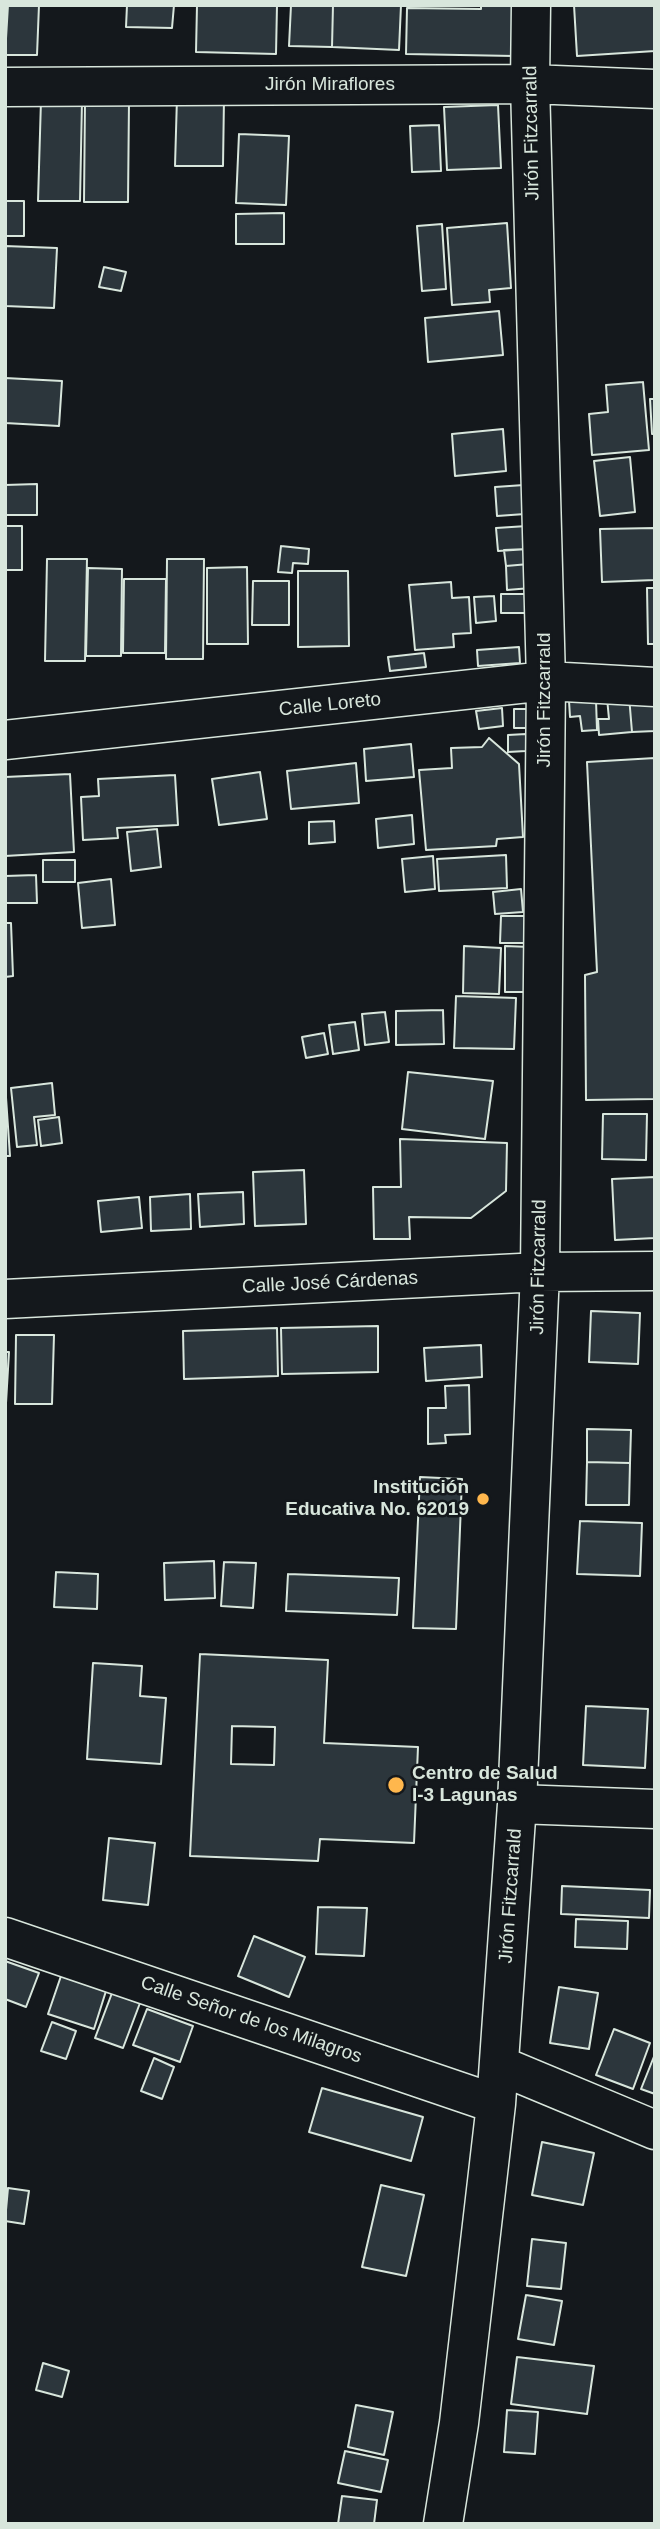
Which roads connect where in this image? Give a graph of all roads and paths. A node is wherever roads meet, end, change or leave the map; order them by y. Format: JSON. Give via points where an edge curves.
{"nodes":[{"id":1,"x":531,"y":5,"type":"edge"},
{"id":2,"x":530,"y":84,"type":"junction"},
{"id":3,"x":5,"y":87,"type":"edge"},
{"id":4,"x":655,"y":89,"type":"edge"},
{"id":5,"x":546,"y":681,"type":"junction"},
{"id":6,"x":655,"y":687,"type":"edge"},
{"id":7,"x":5,"y":740,"type":"edge"},
{"id":8,"x":655,"y":1271,"type":"edge"},
{"id":9,"x":540,"y":1272,"type":"junction"},
{"id":10,"x":5,"y":1299,"type":"edge"},
{"id":11,"x":517,"y":1804,"type":"junction"},
{"id":12,"x":655,"y":1809,"type":"edge"},
{"id":13,"x":5,"y":1937,"type":"edge"},
{"id":14,"x":499,"y":2066,"type":"junction"},
{"id":15,"x":496,"y":2104,"type":"junction"},
{"id":16,"x":655,"y":2130,"type":"edge"},
{"id":17,"x":443,"y":2524,"type":"edge"}],
"edges":[{"from":1,"to":2,"type":"street","name":"Jirón Fitzcarrald"},
{"from":2,"to":3,"type":"street","name":"Jirón Miraflores"},
{"from":2,"to":4,"type":"street","name":"Jirón Miraflores"},
{"from":2,"to":5,"type":"street","name":"Jirón Fitzcarrald"},
{"from":5,"to":6,"type":"street","name":"Calle Loreto"},
{"from":5,"to":7,"type":"street","name":"Calle Loreto"},
{"from":5,"to":9,"type":"street","name":"Jirón Fitzcarrald"},
{"from":8,"to":9,"type":"street","name":"Calle José Cárdenas"},
{"from":9,"to":10,"type":"street","name":"Calle José Cárdenas"},
{"from":9,"to":11,"type":"street","name":"Jirón Fitzcarrald"},
{"from":11,"to":12,"type":"street"},
{"from":11,"to":14,"type":"street","name":"Jirón Fitzcarrald"},
{"from":13,"to":15,"type":"street","name":"Calle Señor de los Milagros"},
{"from":14,"to":15,"type":"street","name":"Jirón Fitzcarrald"},
{"from":14,"to":16,"type":"street"},
{"from":15,"to":17,"type":"street","name":"Jirón Fitzcarrald"}]}
